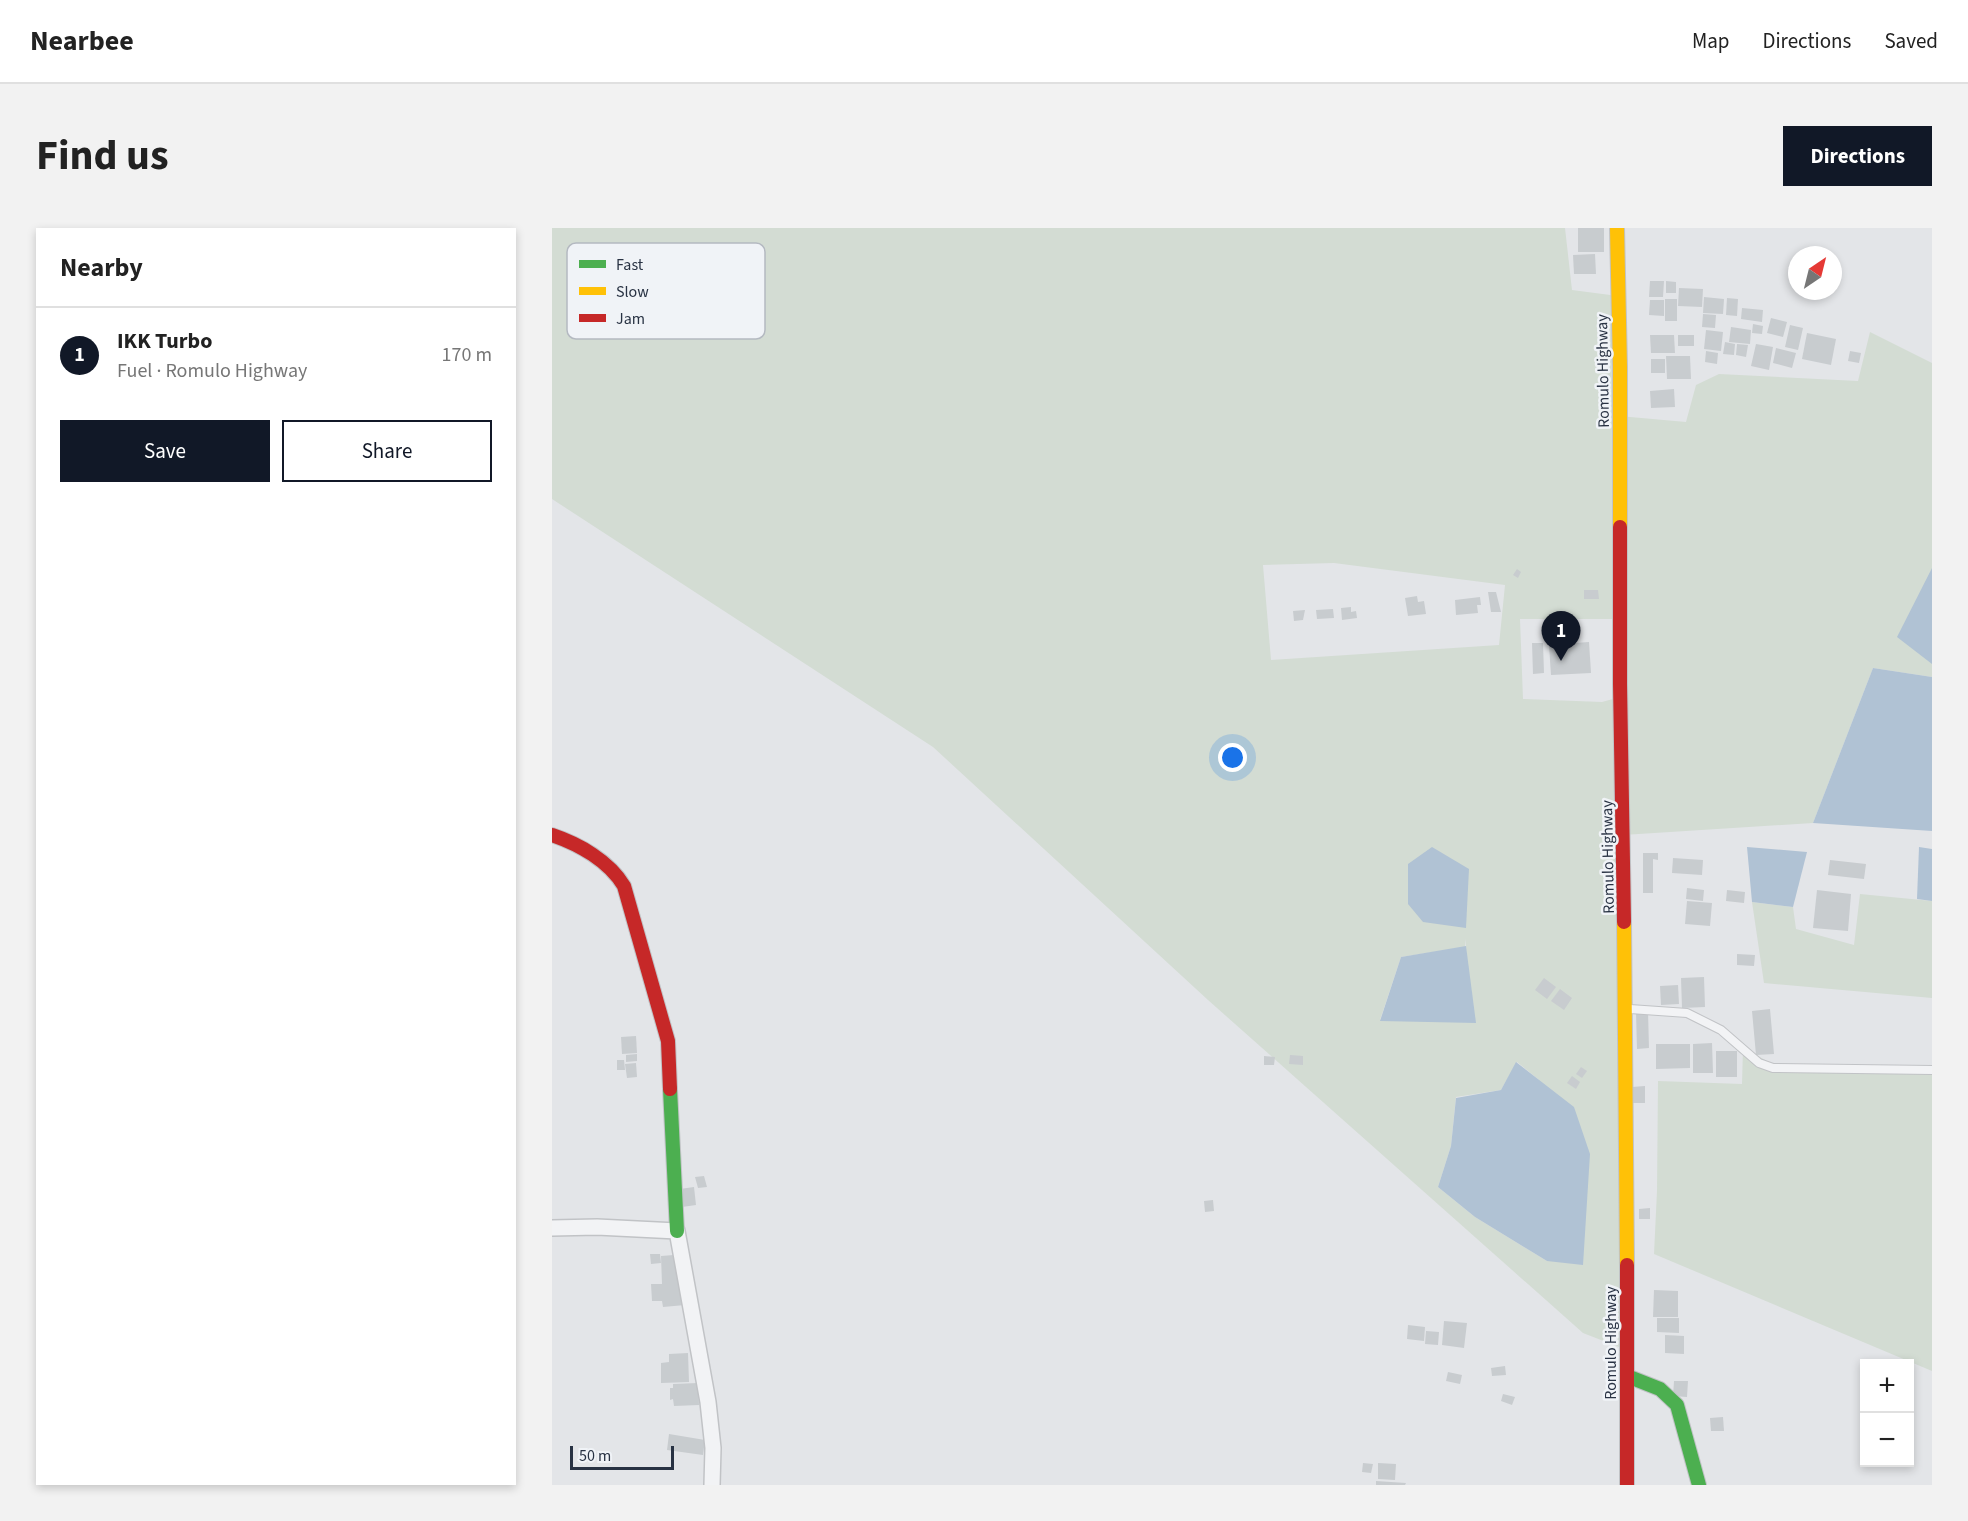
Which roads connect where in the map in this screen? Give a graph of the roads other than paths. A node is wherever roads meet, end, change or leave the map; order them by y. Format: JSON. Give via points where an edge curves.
{"nodes":[{"id":1,"x":1617,"y":228,"type":"edge"},
{"id":2,"x":552,"y":835,"type":"edge"},
{"id":3,"x":1626,"y":1008,"type":"junction"},
{"id":4,"x":1932,"y":1070,"type":"edge"},
{"id":5,"x":552,"y":1228,"type":"edge"},
{"id":6,"x":677,"y":1232,"type":"junction"},
{"id":7,"x":1627,"y":1376,"type":"junction"},
{"id":8,"x":712,"y":1485,"type":"edge"},
{"id":9,"x":1627,"y":1485,"type":"edge"},
{"id":10,"x":1699,"y":1485,"type":"edge"}],
"edges":[{"from":1,"to":3,"type":"main road","name":"Romulo Highway"},
{"from":2,"to":6,"type":"main road","via":[[572,843],[611,870],[621,880],[628,897],[668,1041]]},
{"from":3,"to":4,"type":"lane","via":[[1687,1013],[1722,1030],[1760,1063],[1773,1068]]},
{"from":3,"to":7,"type":"main road","name":"Romulo Highway"},
{"from":5,"to":6,"type":"street"},
{"from":6,"to":8,"type":"street","via":[[708,1402]]},
{"from":7,"to":9,"type":"main road","name":"Romulo Highway"},
{"from":7,"to":10,"type":"main road","via":[[1656,1385],[1677,1405]]}]}
